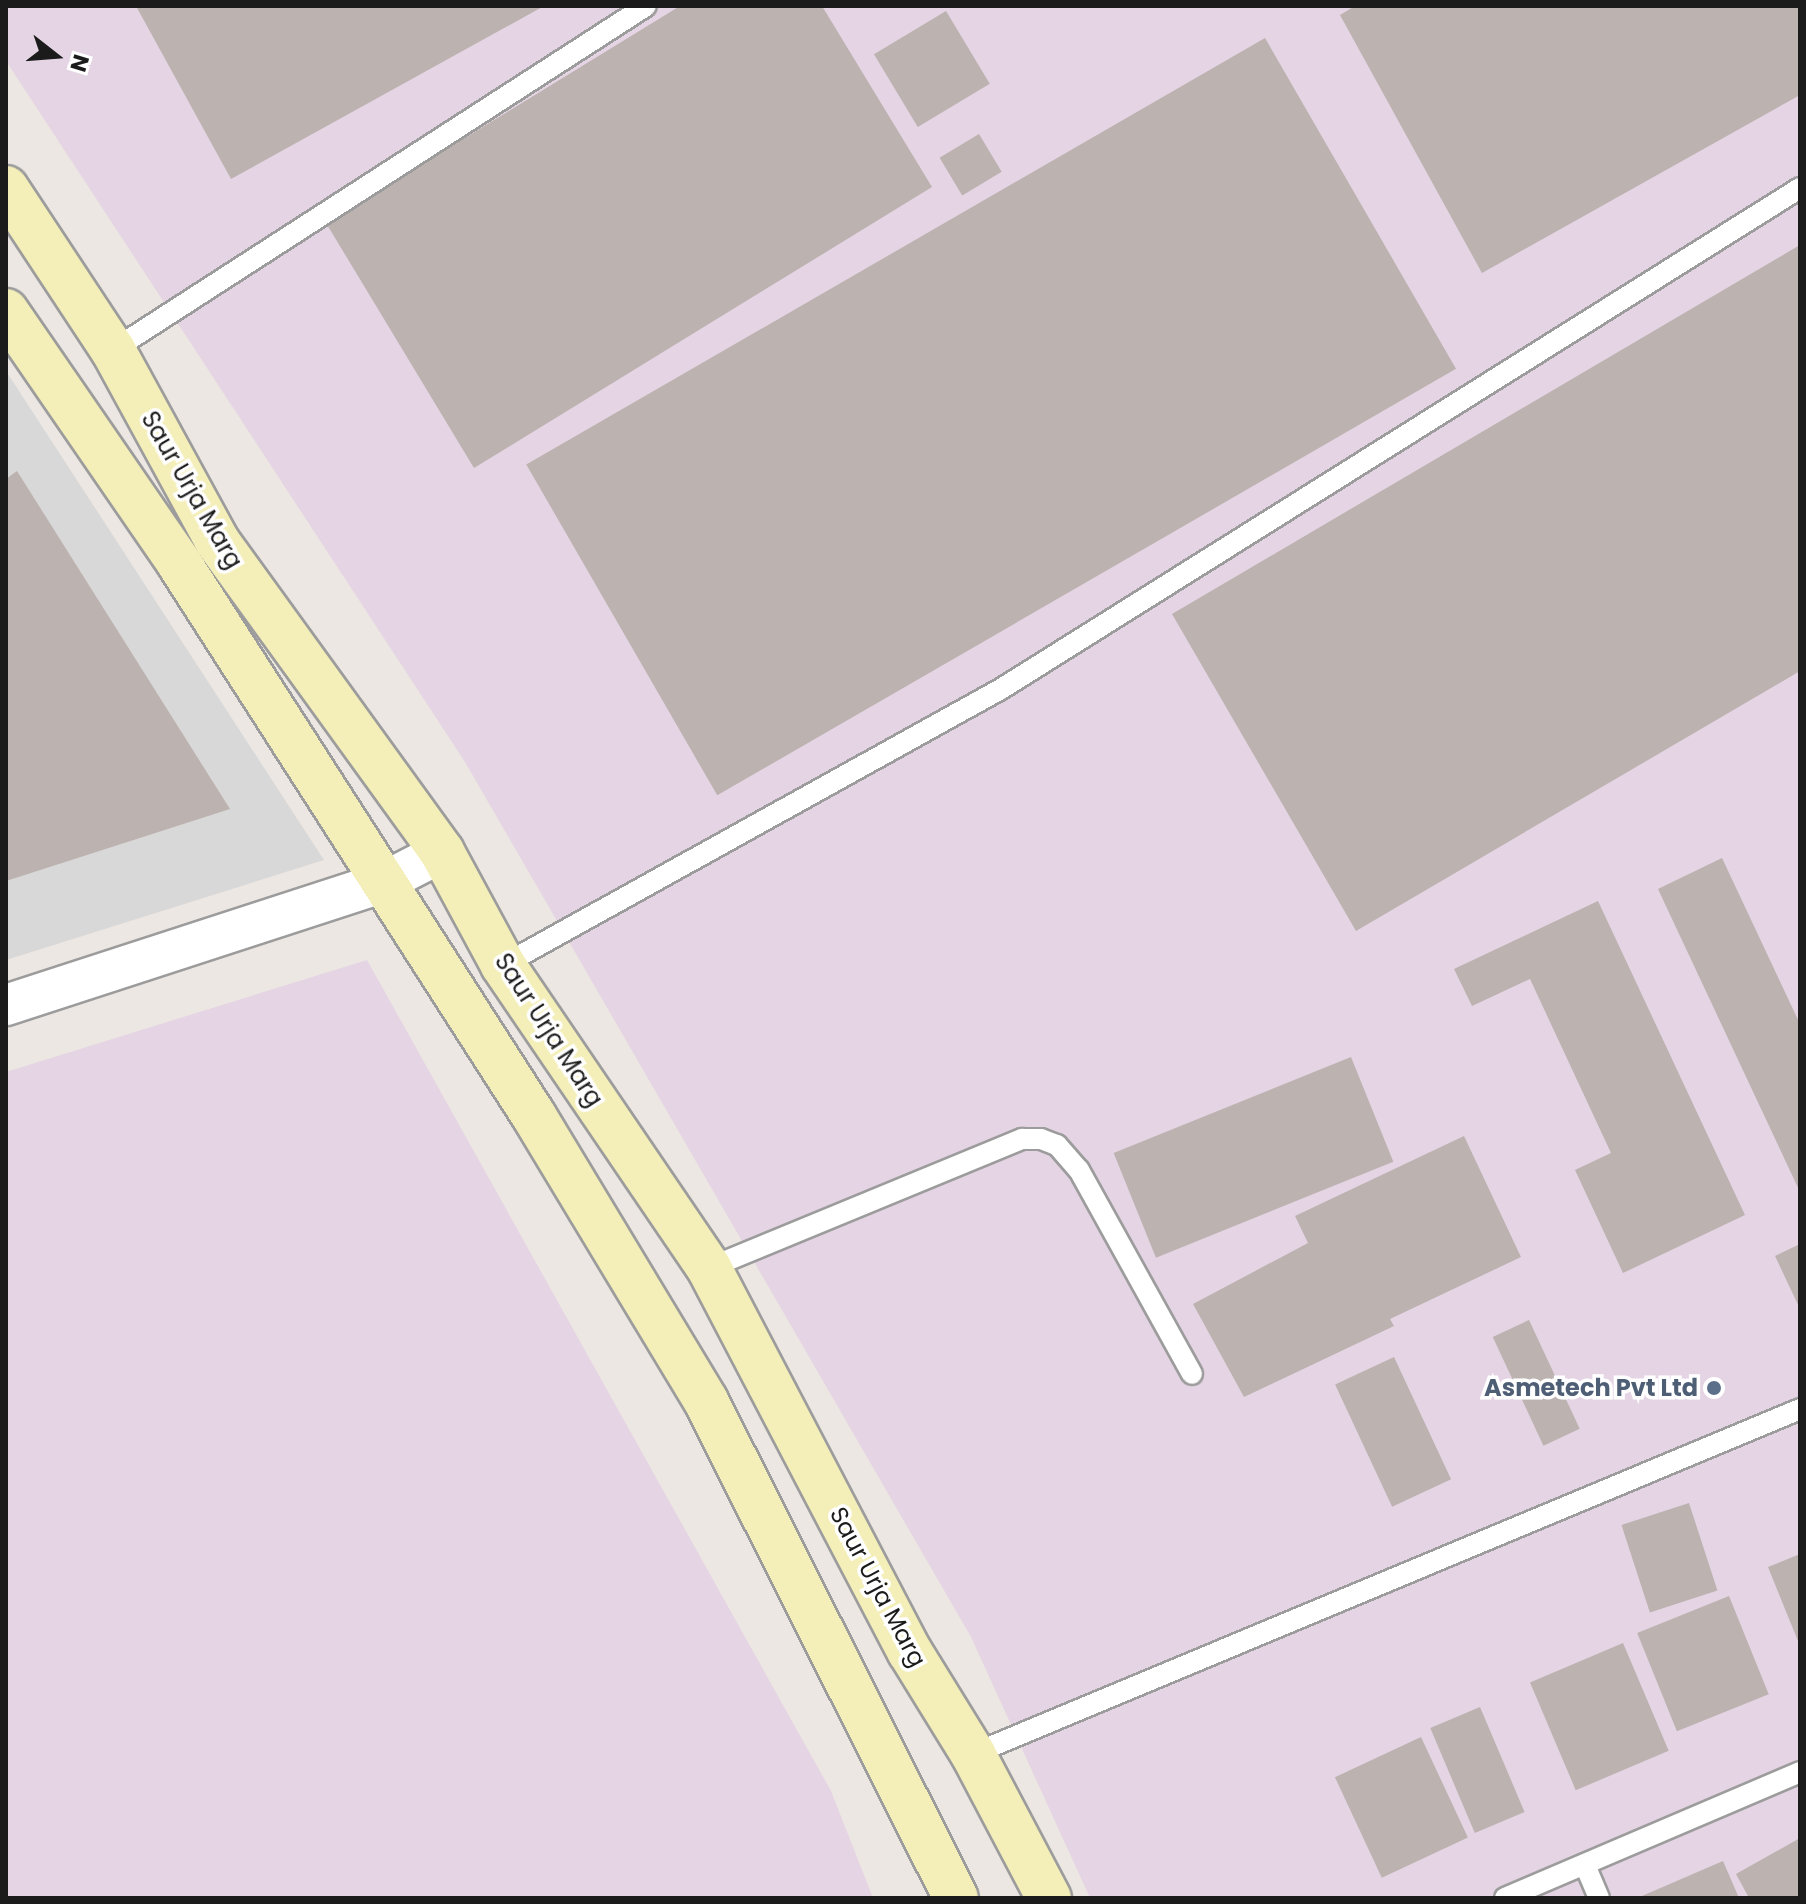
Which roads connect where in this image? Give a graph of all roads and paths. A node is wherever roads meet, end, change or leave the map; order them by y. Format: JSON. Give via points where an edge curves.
{"nodes":[{"id":1,"x":646,"y":6,"type":"edge"},
{"id":2,"x":6,"y":188,"type":"edge"},
{"id":3,"x":1800,"y":188,"type":"edge"},
{"id":4,"x":6,"y":311,"type":"edge"},
{"id":5,"x":113,"y":350,"type":"junction"},
{"id":6,"x":442,"y":852,"type":"junction"},
{"id":7,"x":384,"y":882,"type":"junction"},
{"id":8,"x":503,"y":965,"type":"junction"},
{"id":9,"x":6,"y":1005,"type":"edge"},
{"id":10,"x":709,"y":1268,"type":"junction"},
{"id":11,"x":1192,"y":1374,"type":"dead end"},
{"id":12,"x":1800,"y":1409,"type":"edge"},
{"id":13,"x":973,"y":1754,"type":"junction"},
{"id":14,"x":1800,"y":1772,"type":"edge"},
{"id":15,"x":1585,"y":1865,"type":"junction"},
{"id":16,"x":956,"y":1898,"type":"edge"},
{"id":17,"x":1049,"y":1898,"type":"edge"},
{"id":18,"x":1505,"y":1898,"type":"edge"},
{"id":19,"x":1599,"y":1898,"type":"edge"}],
"edges":[{"from":1,"to":5,"type":"lane"},
{"from":2,"to":5,"type":"street","name":"Saur Urja Marg"},
{"from":3,"to":8,"type":"lane","via":[[1001,689]]},
{"from":4,"to":7,"type":"street","name":"Saur Urja Marg","via":[[179,563]]},
{"from":5,"to":6,"type":"street","name":"Saur Urja Marg","via":[[217,541]]},
{"from":6,"to":7,"type":"street"},
{"from":6,"to":8,"type":"street","name":"Saur Urja Marg"},
{"from":7,"to":9,"type":"street"},
{"from":7,"to":16,"type":"street","name":"Saur Urja Marg","via":[[534,1116],[706,1401]]},
{"from":8,"to":10,"type":"street","name":"Saur Urja Marg"},
{"from":10,"to":11,"type":"lane","via":[[1022,1139],[1041,1139],[1057,1145],[1079,1170]]},
{"from":10,"to":13,"type":"street","name":"Saur Urja Marg","via":[[910,1652]]},
{"from":12,"to":13,"type":"lane"},
{"from":13,"to":17,"type":"street","name":"Saur Urja Marg"},
{"from":14,"to":15,"type":"lane"},
{"from":15,"to":18,"type":"lane"},
{"from":15,"to":19,"type":"lane"}]}
